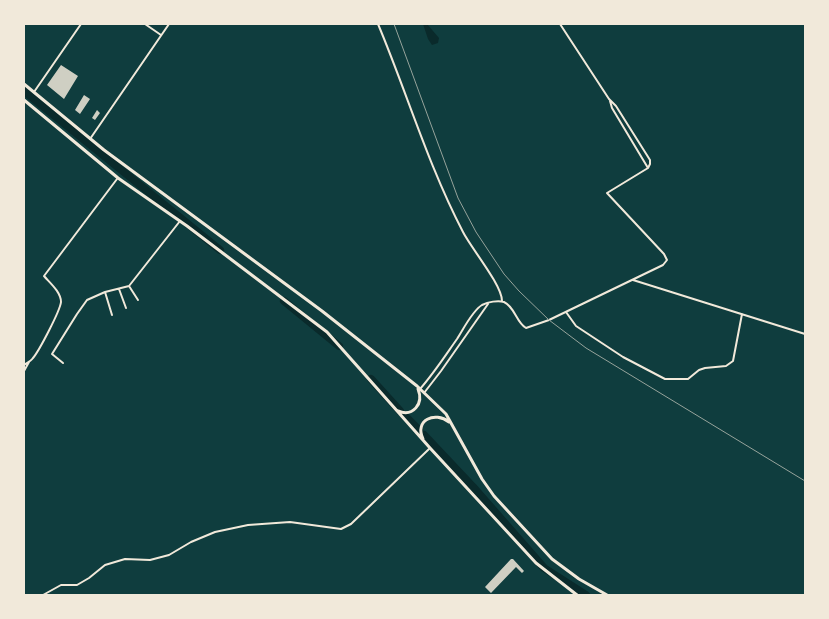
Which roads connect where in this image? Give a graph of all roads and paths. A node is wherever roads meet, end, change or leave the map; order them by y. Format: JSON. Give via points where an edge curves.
{"nodes":[{"id":1,"x":81,"y":24,"type":"edge"},
{"id":2,"x":145,"y":24,"type":"edge"},
{"id":3,"x":169,"y":24,"type":"edge"},
{"id":4,"x":378,"y":24,"type":"edge"},
{"id":5,"x":560,"y":24,"type":"edge"},
{"id":6,"x":161,"y":36,"type":"junction"},
{"id":7,"x":24,"y":84,"type":"edge"},
{"id":8,"x":34,"y":92,"type":"junction"},
{"id":9,"x":610,"y":99,"type":"junction"},
{"id":10,"x":24,"y":100,"type":"edge"},
{"id":11,"x":90,"y":139,"type":"junction"},
{"id":12,"x":648,"y":168,"type":"junction"},
{"id":13,"x":118,"y":178,"type":"junction"},
{"id":14,"x":180,"y":221,"type":"junction"},
{"id":15,"x":633,"y":280,"type":"junction"},
{"id":16,"x":129,"y":286,"type":"junction"},
{"id":17,"x":119,"y":289,"type":"junction"},
{"id":18,"x":105,"y":292,"type":"junction"},
{"id":19,"x":138,"y":300,"type":"dead end"},
{"id":20,"x":502,"y":301,"type":"junction"},
{"id":21,"x":489,"y":303,"type":"junction"},
{"id":22,"x":126,"y":308,"type":"dead end"},
{"id":23,"x":566,"y":312,"type":"junction"},
{"id":24,"x":742,"y":314,"type":"junction"},
{"id":25,"x":112,"y":315,"type":"dead end"},
{"id":26,"x":805,"y":334,"type":"edge"},
{"id":27,"x":29,"y":362,"type":"junction"},
{"id":28,"x":63,"y":363,"type":"dead end"},
{"id":29,"x":24,"y":365,"type":"edge"},
{"id":30,"x":24,"y":371,"type":"edge"},
{"id":31,"x":418,"y":388,"type":"junction"},
{"id":32,"x":424,"y":393,"type":"junction"},
{"id":33,"x":397,"y":411,"type":"junction"},
{"id":34,"x":452,"y":424,"type":"junction"},
{"id":35,"x":430,"y":448,"type":"junction"},
{"id":36,"x":44,"y":595,"type":"edge"},
{"id":37,"x":577,"y":595,"type":"edge"},
{"id":38,"x":607,"y":595,"type":"edge"}],
"edges":[{"from":1,"to":8,"type":"street"},
{"from":2,"to":6,"type":"street"},
{"from":3,"to":6,"type":"street"},
{"from":4,"to":20,"type":"street","via":[[450,208],[500,290]]},
{"from":5,"to":9,"type":"street"},
{"from":6,"to":11,"type":"street"},
{"from":7,"to":8,"type":"highway"},
{"from":8,"to":11,"type":"highway"},
{"from":9,"to":12,"type":"street","via":[[612,108]]},
{"from":9,"to":12,"type":"street","via":[[650,160]]},
{"from":10,"to":13,"type":"highway"},
{"from":11,"to":31,"type":"highway","via":[[322,310]]},
{"from":12,"to":15,"type":"street","via":[[607,192],[667,260]]},
{"from":13,"to":14,"type":"highway"},
{"from":13,"to":27,"type":"street","via":[[44,276],[61,301],[35,357]]},
{"from":14,"to":16,"type":"street"},
{"from":14,"to":33,"type":"highway","via":[[327,332]]},
{"from":15,"to":23,"type":"street"},
{"from":15,"to":24,"type":"street"},
{"from":16,"to":17,"type":"street"},
{"from":16,"to":19,"type":"street"},
{"from":17,"to":18,"type":"street"},
{"from":17,"to":22,"type":"street"},
{"from":18,"to":25,"type":"street"},
{"from":18,"to":28,"type":"street","via":[[87,300],[76,314],[52,355]]},
{"from":20,"to":21,"type":"street"},
{"from":20,"to":23,"type":"street","via":[[526,328]]},
{"from":21,"to":31,"type":"street","via":[[479,308],[437,369]]},
{"from":21,"to":32,"type":"street"},
{"from":23,"to":24,"type":"street","via":[[576,326],[622,357],[665,379],[683,380],[699,370],[733,362]]},
{"from":24,"to":26,"type":"street"},
{"from":27,"to":29,"type":"street"},
{"from":27,"to":30,"type":"street"},
{"from":31,"to":32,"type":"highway"},
{"from":31,"to":33,"type":"highway","via":[[420,398],[416,409],[405,413]]},
{"from":32,"to":34,"type":"highway"},
{"from":33,"to":35,"type":"highway"},
{"from":34,"to":35,"type":"highway","via":[[435,416],[424,423],[421,435]]},
{"from":34,"to":38,"type":"highway","via":[[494,496],[552,559]]},
{"from":35,"to":36,"type":"street","via":[[351,524],[341,529],[290,522],[223,530],[190,542],[169,555],[150,560],[125,559],[105,565],[77,585],[62,585]]},
{"from":35,"to":37,"type":"highway","via":[[536,563]]}]}
